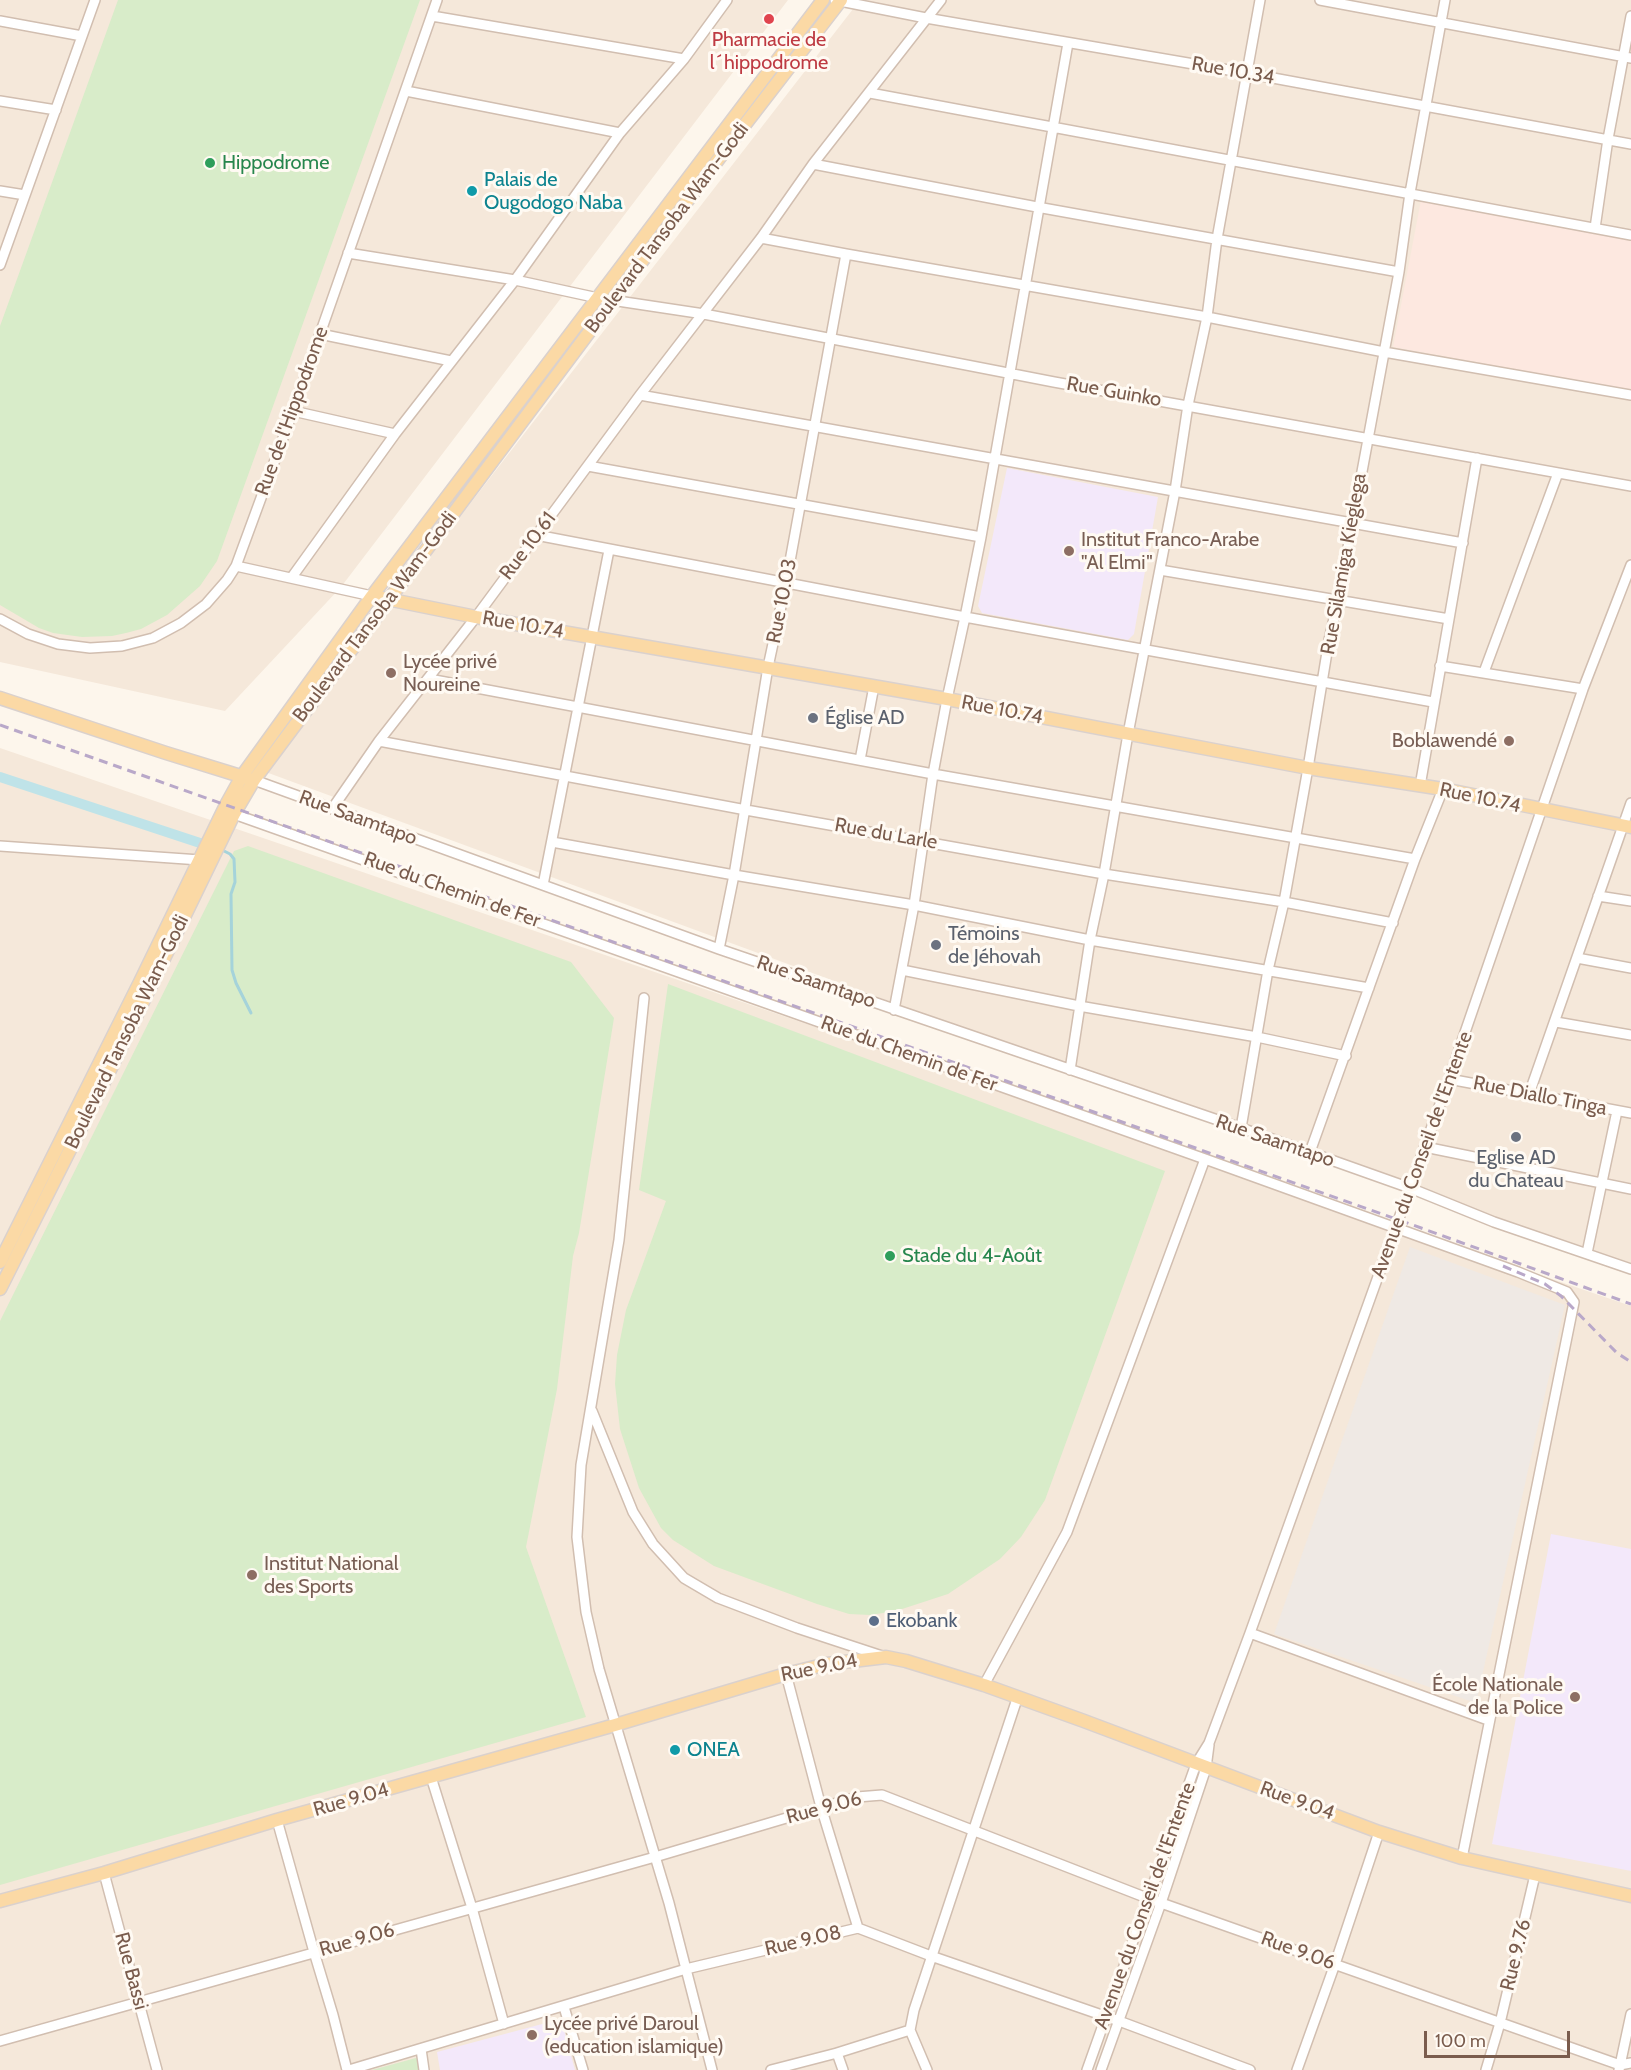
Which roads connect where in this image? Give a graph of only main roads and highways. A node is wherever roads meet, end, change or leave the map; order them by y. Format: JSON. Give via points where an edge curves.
{"nodes":[{"id":1,"x":823,"y":0,"type":"edge"},
{"id":2,"x":839,"y":0,"type":"edge"},
{"id":3,"x":372,"y":596,"type":"junction"},
{"id":4,"x":388,"y":599,"type":"junction"},
{"id":5,"x":0,"y":698,"type":"edge"},
{"id":6,"x":248,"y":778,"type":"junction"},
{"id":7,"x":1627,"y":827,"type":"edge"},
{"id":8,"x":0,"y":1262,"type":"edge"},
{"id":9,"x":0,"y":1289,"type":"edge"},
{"id":10,"x":1631,"y":1896,"type":"edge"},
{"id":11,"x":0,"y":1901,"type":"edge"}],
"edges":[{"from":1,"to":3,"type":"main road","name":"Boulevard Tansoba Wam-Godi"},
{"from":2,"to":4,"type":"main road","name":"Boulevard Tansoba Wam-Godi"},
{"from":3,"to":4,"type":"main road","name":"Rue 10.74"},
{"from":3,"to":6,"type":"main road","name":"Boulevard Tansoba Wam-Godi"},
{"from":4,"to":6,"type":"main road","name":"Boulevard Tansoba Wam-Godi"},
{"from":4,"to":7,"type":"main road","name":"Rue 10.74","via":[[1308,768],[1443,789]]},
{"from":5,"to":6,"type":"main road","name":"Rue Saamtapo"},
{"from":6,"to":8,"type":"main road","name":"Boulevard Tansoba Wam-Godi","via":[[226,805]]},
{"from":6,"to":9,"type":"main road","name":"Boulevard Tansoba Wam-Godi","via":[[109,1072]]},
{"from":10,"to":11,"type":"main road","name":"Rue 9.04","via":[[1462,1858],[1379,1832],[1084,1720],[886,1657],[786,1674]]}]}
